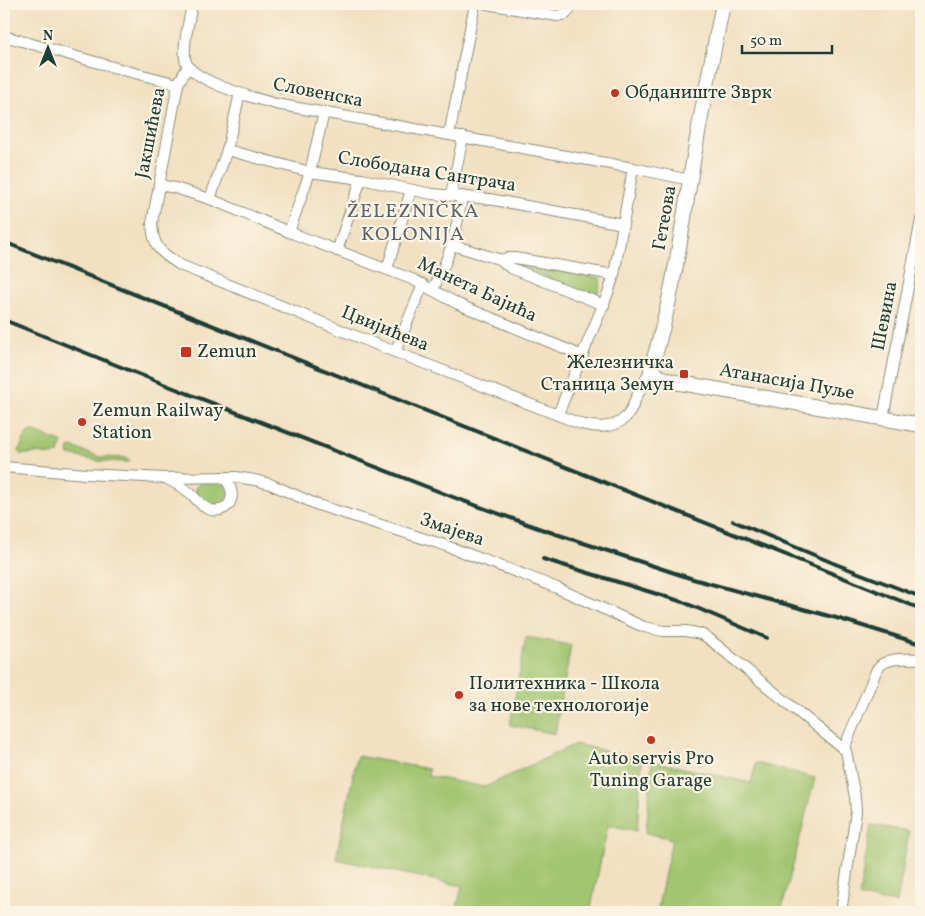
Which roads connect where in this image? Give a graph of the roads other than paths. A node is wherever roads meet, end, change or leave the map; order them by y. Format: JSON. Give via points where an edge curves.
{"nodes":[{"id":1,"x":192,"y":4,"type":"edge"},
{"id":2,"x":475,"y":4,"type":"edge"},
{"id":3,"x":487,"y":4,"type":"edge"},
{"id":4,"x":571,"y":4,"type":"edge"},
{"id":5,"x":723,"y":4,"type":"edge"},
{"id":6,"x":4,"y":36,"type":"edge"},
{"id":7,"x":188,"y":66,"type":"junction"},
{"id":8,"x":178,"y":84,"type":"junction"},
{"id":9,"x":240,"y":93,"type":"junction"},
{"id":10,"x":324,"y":112,"type":"junction"},
{"id":11,"x":449,"y":135,"type":"junction"},
{"id":12,"x":463,"y":138,"type":"junction"},
{"id":13,"x":228,"y":150,"type":"junction"},
{"id":14,"x":633,"y":168,"type":"junction"},
{"id":15,"x":310,"y":172,"type":"junction"},
{"id":16,"x":361,"y":179,"type":"junction"},
{"id":17,"x":690,"y":180,"type":"junction"},
{"id":18,"x":159,"y":185,"type":"junction"},
{"id":19,"x":411,"y":190,"type":"junction"},
{"id":20,"x":451,"y":195,"type":"junction"},
{"id":21,"x":462,"y":196,"type":"junction"},
{"id":22,"x":210,"y":200,"type":"junction"},
{"id":23,"x":921,"y":220,"type":"edge"},
{"id":24,"x":623,"y":224,"type":"junction"},
{"id":25,"x":289,"y":232,"type":"junction"},
{"id":26,"x":154,"y":242,"type":"joint"},
{"id":27,"x":452,"y":244,"type":"junction"},
{"id":28,"x":337,"y":251,"type":"junction"},
{"id":29,"x":502,"y":260,"type":"junction"},
{"id":30,"x":387,"y":269,"type":"junction"},
{"id":31,"x":614,"y":275,"type":"junction"},
{"id":32,"x":428,"y":287,"type":"junction"},
{"id":33,"x":604,"y":304,"type":"junction"},
{"id":34,"x":395,"y":352,"type":"junction"},
{"id":35,"x":582,"y":356,"type":"junction"},
{"id":36,"x":651,"y":368,"type":"junction"},
{"id":37,"x":558,"y":414,"type":"junction"},
{"id":38,"x":883,"y":418,"type":"junction"},
{"id":39,"x":612,"y":425,"type":"joint"},
{"id":40,"x":921,"y":425,"type":"edge"},
{"id":41,"x":4,"y":467,"type":"edge"},
{"id":42,"x":203,"y":477,"type":"junction"},
{"id":43,"x":222,"y":477,"type":"junction"},
{"id":44,"x":164,"y":478,"type":"junction"},
{"id":45,"x":255,"y":480,"type":"junction"},
{"id":46,"x":232,"y":489,"type":"junction"},
{"id":47,"x":192,"y":494,"type":"junction"},
{"id":48,"x":921,"y":659,"type":"edge"},
{"id":49,"x":844,"y":748,"type":"junction"},
{"id":50,"x":841,"y":912,"type":"edge"}],
"edges":[{"from":1,"to":7,"type":"street","via":[[184,56]]},
{"from":2,"to":11,"type":"street"},
{"from":3,"to":4,"type":"street","via":[[557,16],[566,14]]},
{"from":5,"to":17,"type":"street","name":"Гетеова"},
{"from":6,"to":8,"type":"street"},
{"from":7,"to":8,"type":"street","name":"Јакшићева"},
{"from":7,"to":9,"type":"street","name":"Словенска","via":[[200,76]]},
{"from":8,"to":18,"type":"street","name":"Јакшићева"},
{"from":9,"to":10,"type":"street","name":"Словенска","via":[[276,104]]},
{"from":9,"to":13,"type":"street"},
{"from":10,"to":11,"type":"street","name":"Словенска"},
{"from":10,"to":15,"type":"street"},
{"from":11,"to":12,"type":"street","name":"Словенска"},
{"from":12,"to":14,"type":"street","name":"Словенска"},
{"from":12,"to":20,"type":"street"},
{"from":13,"to":15,"type":"street","name":"Слободана Сантрача"},
{"from":13,"to":22,"type":"street"},
{"from":14,"to":17,"type":"street","name":"Словенска"},
{"from":14,"to":24,"type":"street"},
{"from":15,"to":16,"type":"street","name":"Слободана Сантрача"},
{"from":15,"to":25,"type":"street"},
{"from":16,"to":19,"type":"street","name":"Слободана Сантрача"},
{"from":16,"to":28,"type":"street"},
{"from":17,"to":36,"type":"street","name":"Гетеова","via":[[669,301]]},
{"from":18,"to":22,"type":"street","name":"Манета Бајића"},
{"from":18,"to":26,"type":"street","name":"Јакшићева","via":[[152,223]]},
{"from":19,"to":20,"type":"street","name":"Слободана Сантрача"},
{"from":19,"to":30,"type":"street"},
{"from":20,"to":21,"type":"street","name":"Слободана Сантрача"},
{"from":21,"to":24,"type":"street","name":"Слободана Сантрача"},
{"from":21,"to":27,"type":"street"},
{"from":22,"to":25,"type":"street","name":"Манета Бајића"},
{"from":23,"to":38,"type":"street","name":"Шевина"},
{"from":24,"to":31,"type":"street"},
{"from":25,"to":28,"type":"street","name":"Манета Бајића"},
{"from":26,"to":34,"type":"street","name":"Цвијићева","via":[[165,255],[183,267]]},
{"from":27,"to":29,"type":"street"},
{"from":27,"to":32,"type":"street","via":[[439,277]]},
{"from":28,"to":30,"type":"street","name":"Манета Бајића"},
{"from":29,"to":31,"type":"street","via":[[515,258]]},
{"from":29,"to":33,"type":"street","via":[[511,268]]},
{"from":30,"to":32,"type":"street","name":"Манета Бајића"},
{"from":31,"to":33,"type":"street"},
{"from":32,"to":34,"type":"street"},
{"from":32,"to":35,"type":"street","name":"Манета Бајића","via":[[458,304]]},
{"from":33,"to":35,"type":"street"},
{"from":34,"to":37,"type":"street","name":"Цвијићева"},
{"from":35,"to":37,"type":"street"},
{"from":36,"to":38,"type":"street","name":"Атанасија Пуље","via":[[661,379]]},
{"from":36,"to":39,"type":"street","name":"Гетеова","via":[[627,416]]},
{"from":37,"to":39,"type":"street","name":"Цвијићева","via":[[589,426]]},
{"from":38,"to":40,"type":"street","name":"Атанасија Пуље"},
{"from":41,"to":44,"type":"street","name":"Змајева"},
{"from":42,"to":43,"type":"street","name":"Змајева"},
{"from":42,"to":44,"type":"street","name":"Змајева"},
{"from":42,"to":47,"type":"street","via":[[193,486]]},
{"from":43,"to":45,"type":"street","name":"Змајева"},
{"from":43,"to":46,"type":"street"},
{"from":44,"to":47,"type":"street"},
{"from":45,"to":46,"type":"street"},
{"from":45,"to":49,"type":"street","name":"Змајева","via":[[318,505],[477,557],[644,627],[700,634]]},
{"from":46,"to":47,"type":"street","via":[[231,500],[219,510],[206,508]]},
{"from":48,"to":49,"type":"street","via":[[893,660],[880,665]]},
{"from":49,"to":50,"type":"street","via":[[856,816]]}]}
